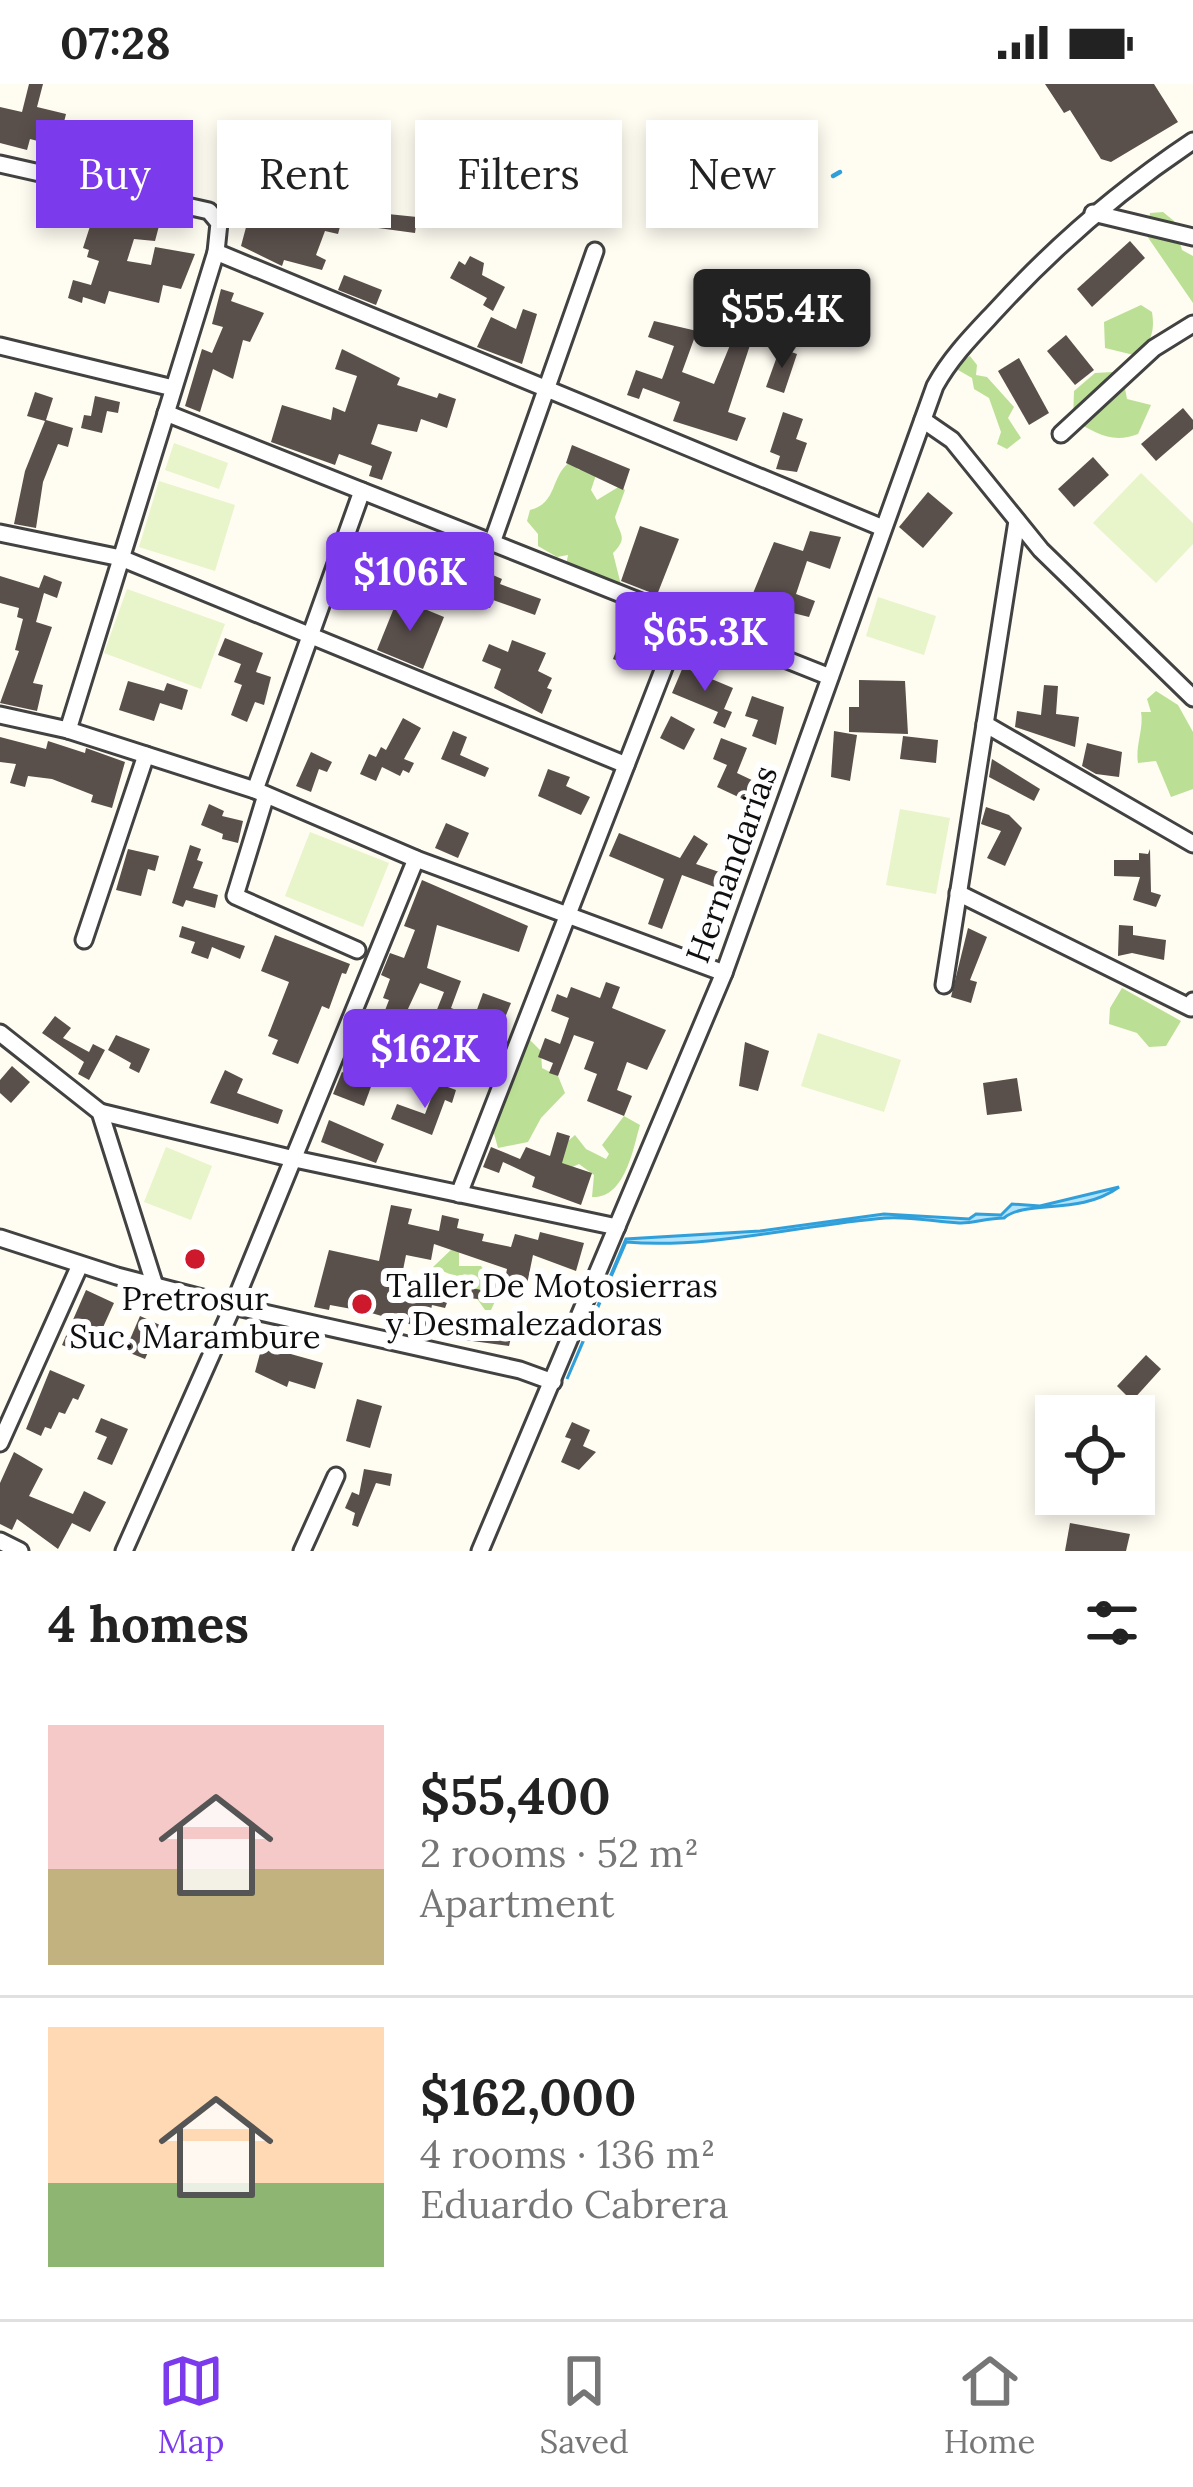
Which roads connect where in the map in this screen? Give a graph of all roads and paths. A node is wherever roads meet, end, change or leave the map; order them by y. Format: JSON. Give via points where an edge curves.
{"nodes":[{"id":1,"x":1193,"y":141,"type":"edge"},
{"id":2,"x":0,"y":164,"type":"edge"},
{"id":3,"x":1094,"y":213,"type":"junction"},
{"id":4,"x":1193,"y":237,"type":"edge"},
{"id":5,"x":595,"y":250,"type":"dead end"},
{"id":6,"x":216,"y":252,"type":"junction"},
{"id":7,"x":1193,"y":324,"type":"edge"},
{"id":8,"x":0,"y":346,"type":"edge"},
{"id":9,"x":173,"y":388,"type":"junction"},
{"id":10,"x":545,"y":392,"type":"junction"},
{"id":11,"x":166,"y":413,"type":"junction"},
{"id":12,"x":923,"y":420,"type":"junction"},
{"id":13,"x":1060,"y":434,"type":"dead end"},
{"id":14,"x":362,"y":491,"type":"junction"},
{"id":15,"x":1017,"y":521,"type":"junction"},
{"id":16,"x":883,"y":528,"type":"junction"},
{"id":17,"x":0,"y":532,"type":"edge"},
{"id":18,"x":492,"y":543,"type":"junction"},
{"id":19,"x":121,"y":559,"type":"junction"},
{"id":20,"x":683,"y":619,"type":"junction"},
{"id":21,"x":309,"y":637,"type":"junction"},
{"id":22,"x":830,"y":677,"type":"junction"},
{"id":23,"x":1193,"y":698,"type":"edge"},
{"id":24,"x":0,"y":715,"type":"edge"},
{"id":25,"x":985,"y":724,"type":"junction"},
{"id":26,"x":68,"y":730,"type":"junction"},
{"id":27,"x":146,"y":755,"type":"junction"},
{"id":28,"x":626,"y":766,"type":"junction"},
{"id":29,"x":261,"y":793,"type":"junction"},
{"id":30,"x":1193,"y":844,"type":"edge"},
{"id":31,"x":416,"y":859,"type":"junction"},
{"id":32,"x":958,"y":893,"type":"junction"},
{"id":33,"x":567,"y":915,"type":"junction"},
{"id":34,"x":84,"y":940,"type":"dead end"},
{"id":35,"x":357,"y":950,"type":"dead end"},
{"id":36,"x":724,"y":973,"type":"junction"},
{"id":37,"x":944,"y":985,"type":"dead end"},
{"id":38,"x":1193,"y":1001,"type":"edge"},
{"id":39,"x":0,"y":1033,"type":"edge"},
{"id":40,"x":100,"y":1112,"type":"junction"},
{"id":41,"x":290,"y":1158,"type":"junction"},
{"id":42,"x":459,"y":1194,"type":"junction"},
{"id":43,"x":617,"y":1228,"type":"junction"},
{"id":44,"x":0,"y":1238,"type":"edge"},
{"id":45,"x":80,"y":1265,"type":"junction"},
{"id":46,"x":154,"y":1286,"type":"junction"},
{"id":47,"x":233,"y":1306,"type":"junction"},
{"id":48,"x":553,"y":1382,"type":"junction"},
{"id":49,"x":0,"y":1443,"type":"edge"},
{"id":50,"x":336,"y":1476,"type":"dead end"},
{"id":51,"x":0,"y":1541,"type":"edge"},
{"id":52,"x":20,"y":1551,"type":"edge"},
{"id":53,"x":124,"y":1551,"type":"edge"},
{"id":54,"x":302,"y":1551,"type":"edge"},
{"id":55,"x":480,"y":1551,"type":"edge"}],
"edges":[{"from":1,"to":3,"type":"street","name":"Hernandarias"},
{"from":2,"to":6,"type":"street","via":[[209,212],[219,224]]},
{"from":3,"to":4,"type":"street"},
{"from":3,"to":12,"type":"street","name":"Hernandarias","via":[[953,356]]},
{"from":5,"to":10,"type":"street"},
{"from":6,"to":9,"type":"street"},
{"from":6,"to":10,"type":"street"},
{"from":7,"to":13,"type":"street","via":[[1154,348]]},
{"from":8,"to":9,"type":"street"},
{"from":9,"to":11,"type":"street"},
{"from":10,"to":16,"type":"street"},
{"from":10,"to":18,"type":"street"},
{"from":11,"to":14,"type":"street"},
{"from":11,"to":19,"type":"street"},
{"from":12,"to":15,"type":"street","via":[[952,440]]},
{"from":12,"to":16,"type":"street","name":"Hernandarias"},
{"from":14,"to":18,"type":"street"},
{"from":14,"to":21,"type":"street"},
{"from":15,"to":23,"type":"street"},
{"from":15,"to":25,"type":"street"},
{"from":16,"to":22,"type":"street","name":"Hernandarias"},
{"from":17,"to":19,"type":"street"},
{"from":18,"to":20,"type":"street"},
{"from":19,"to":21,"type":"street"},
{"from":19,"to":26,"type":"street"},
{"from":20,"to":22,"type":"street"},
{"from":20,"to":28,"type":"street"},
{"from":21,"to":28,"type":"street"},
{"from":21,"to":29,"type":"street"},
{"from":22,"to":36,"type":"street","name":"Hernandarias"},
{"from":24,"to":26,"type":"street"},
{"from":25,"to":30,"type":"street"},
{"from":25,"to":32,"type":"street"},
{"from":26,"to":27,"type":"street"},
{"from":27,"to":29,"type":"street"},
{"from":27,"to":34,"type":"street"},
{"from":28,"to":33,"type":"street"},
{"from":29,"to":31,"type":"street"},
{"from":29,"to":35,"type":"street","via":[[235,896]]},
{"from":31,"to":33,"type":"street"},
{"from":31,"to":41,"type":"street"},
{"from":32,"to":37,"type":"street"},
{"from":32,"to":38,"type":"street","via":[[1191,1008]]},
{"from":33,"to":36,"type":"street"},
{"from":33,"to":42,"type":"street"},
{"from":36,"to":43,"type":"street","name":"Hernandarias"},
{"from":39,"to":40,"type":"street"},
{"from":40,"to":41,"type":"street"},
{"from":40,"to":46,"type":"street"},
{"from":41,"to":42,"type":"street"},
{"from":41,"to":47,"type":"street"},
{"from":42,"to":43,"type":"street"},
{"from":43,"to":48,"type":"street","name":"Hernandarias"},
{"from":44,"to":45,"type":"street"},
{"from":45,"to":46,"type":"street"},
{"from":45,"to":49,"type":"street"},
{"from":46,"to":47,"type":"street"},
{"from":47,"to":48,"type":"street"},
{"from":47,"to":53,"type":"street"},
{"from":48,"to":55,"type":"street","name":"Hernandarias"},
{"from":50,"to":54,"type":"street"},
{"from":51,"to":52,"type":"street"}]}
